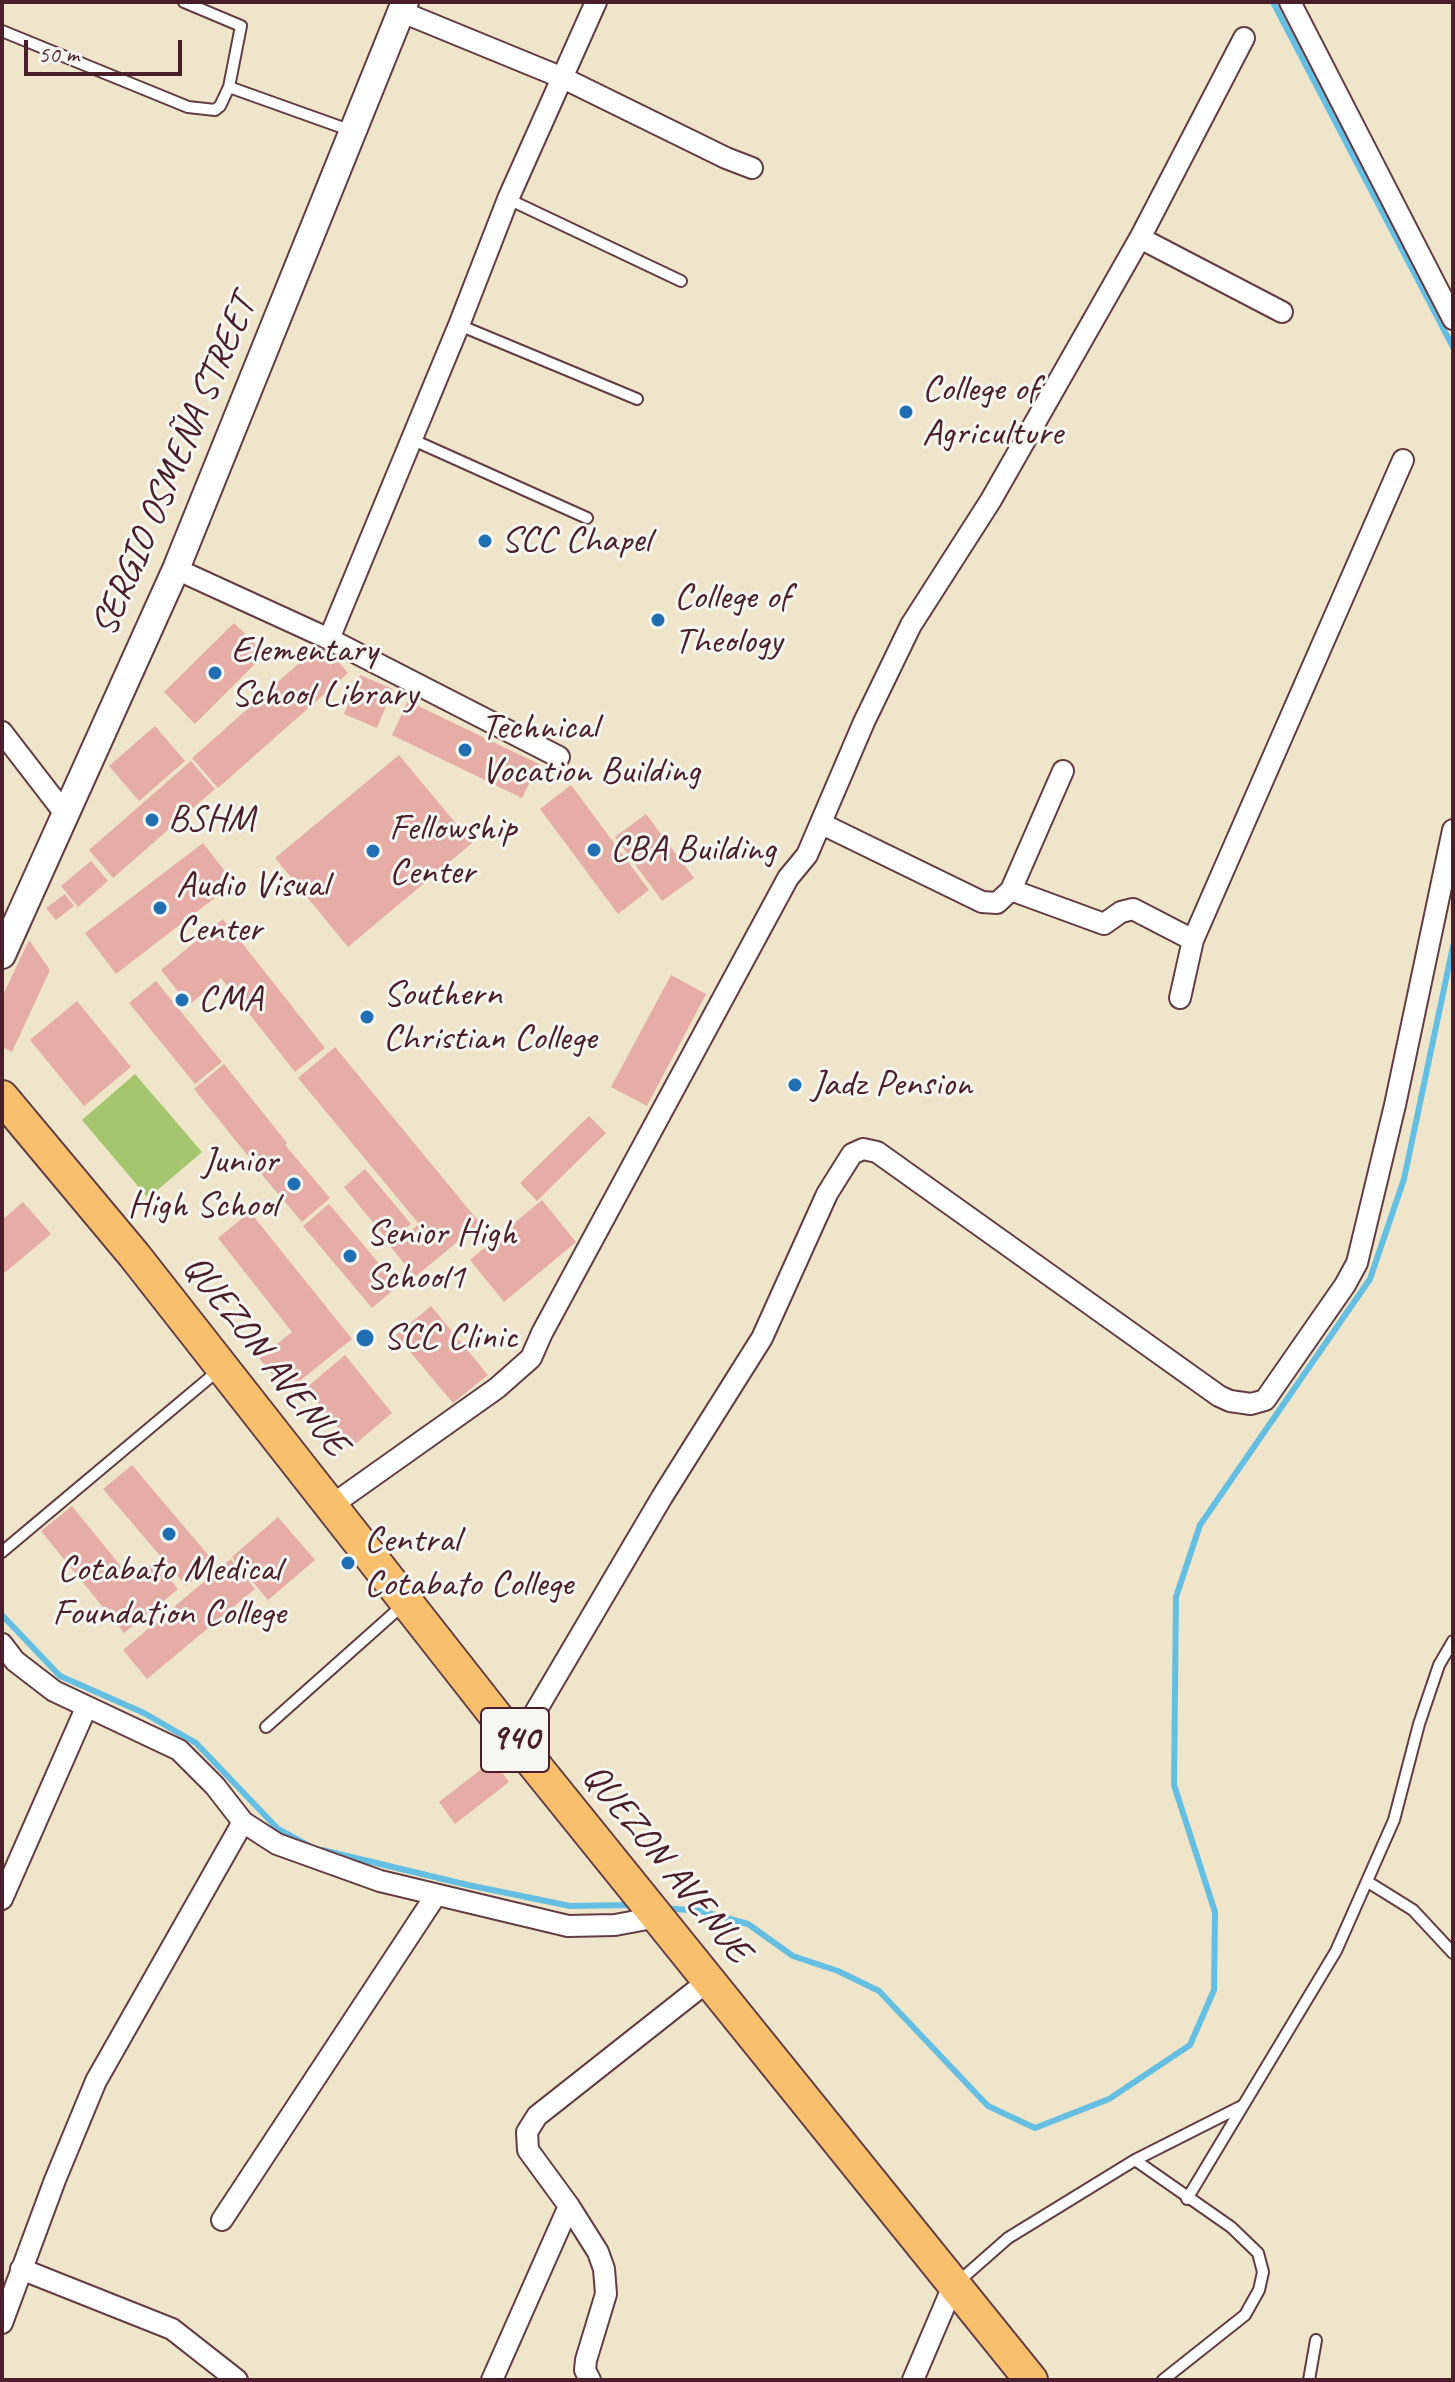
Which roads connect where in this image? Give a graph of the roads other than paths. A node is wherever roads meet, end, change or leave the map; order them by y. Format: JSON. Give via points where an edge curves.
{"nodes":[{"id":1,"x":184,"y":2,"type":"edge"},
{"id":2,"x":596,"y":2,"type":"edge"},
{"id":3,"x":1290,"y":2,"type":"edge"},
{"id":4,"x":403,"y":7,"type":"edge"},
{"id":5,"x":2,"y":31,"type":"edge"},
{"id":6,"x":1244,"y":38,"type":"dead end"},
{"id":7,"x":563,"y":78,"type":"junction"},
{"id":8,"x":229,"y":87,"type":"junction"},
{"id":9,"x":354,"y":131,"type":"junction"},
{"id":10,"x":752,"y":168,"type":"dead end"},
{"id":11,"x":508,"y":199,"type":"junction"},
{"id":12,"x":1140,"y":238,"type":"junction"},
{"id":13,"x":681,"y":281,"type":"dead end"},
{"id":14,"x":1282,"y":312,"type":"dead end"},
{"id":15,"x":1453,"y":319,"type":"edge"},
{"id":16,"x":459,"y":325,"type":"junction"},
{"id":17,"x":637,"y":399,"type":"dead end"},
{"id":18,"x":411,"y":439,"type":"junction"},
{"id":19,"x":1403,"y":460,"type":"dead end"},
{"id":20,"x":587,"y":518,"type":"dead end"},
{"id":21,"x":176,"y":569,"type":"junction"},
{"id":22,"x":329,"y":639,"type":"junction"},
{"id":23,"x":2,"y":732,"type":"edge"},
{"id":24,"x":559,"y":757,"type":"dead end"},
{"id":25,"x":1063,"y":771,"type":"dead end"},
{"id":26,"x":66,"y":815,"type":"junction"},
{"id":27,"x":822,"y":824,"type":"junction"},
{"id":28,"x":1453,"y":830,"type":"edge"},
{"id":29,"x":1011,"y":890,"type":"junction"},
{"id":30,"x":1193,"y":940,"type":"junction"},
{"id":31,"x":2,"y":955,"type":"edge"},
{"id":32,"x":1180,"y":998,"type":"dead end"},
{"id":33,"x":2,"y":1097,"type":"edge"},
{"id":34,"x":222,"y":1367,"type":"junction"},
{"id":35,"x":332,"y":1505,"type":"junction"},
{"id":36,"x":2,"y":1552,"type":"edge"},
{"id":37,"x":408,"y":1601,"type":"junction"},
{"id":38,"x":1453,"y":1641,"type":"edge"},
{"id":39,"x":2,"y":1644,"type":"edge"},
{"id":40,"x":86,"y":1708,"type":"junction"},
{"id":41,"x":266,"y":1727,"type":"dead end"},
{"id":42,"x":517,"y":1743,"type":"junction"},
{"id":43,"x":243,"y":1822,"type":"junction"},
{"id":44,"x":1368,"y":1882,"type":"junction"},
{"id":45,"x":436,"y":1895,"type":"junction"},
{"id":46,"x":2,"y":1899,"type":"edge"},
{"id":47,"x":658,"y":1917,"type":"junction"},
{"id":48,"x":1453,"y":1953,"type":"edge"},
{"id":49,"x":708,"y":1981,"type":"junction"},
{"id":50,"x":1244,"y":2104,"type":"junction"},
{"id":51,"x":1135,"y":2160,"type":"junction"},
{"id":52,"x":1187,"y":2199,"type":"junction"},
{"id":53,"x":569,"y":2206,"type":"junction"},
{"id":54,"x":222,"y":2220,"type":"dead end"},
{"id":55,"x":21,"y":2269,"type":"junction"},
{"id":56,"x":953,"y":2286,"type":"junction"},
{"id":57,"x":2,"y":2323,"type":"edge"},
{"id":58,"x":1316,"y":2340,"type":"dead end"},
{"id":59,"x":237,"y":2380,"type":"edge"},
{"id":60,"x":492,"y":2380,"type":"edge"},
{"id":61,"x":590,"y":2380,"type":"edge"},
{"id":62,"x":913,"y":2380,"type":"edge"},
{"id":63,"x":1031,"y":2380,"type":"edge"},
{"id":64,"x":1163,"y":2380,"type":"edge"},
{"id":65,"x":1309,"y":2380,"type":"edge"}],
"edges":[{"from":1,"to":8,"type":"lane","via":[[241,26]]},
{"from":2,"to":7,"type":"street"},
{"from":3,"to":15,"type":"street"},
{"from":4,"to":7,"type":"street"},
{"from":4,"to":9,"type":"street","name":"SERGIO OSMEÑA STREET"},
{"from":5,"to":8,"type":"lane","via":[[188,107],[215,110]]},
{"from":6,"to":12,"type":"street"},
{"from":7,"to":10,"type":"street"},
{"from":7,"to":11,"type":"street"},
{"from":8,"to":9,"type":"lane"},
{"from":9,"to":21,"type":"street","name":"SERGIO OSMEÑA STREET"},
{"from":11,"to":13,"type":"lane"},
{"from":11,"to":16,"type":"street"},
{"from":12,"to":14,"type":"street"},
{"from":12,"to":27,"type":"street","via":[[991,500],[911,625]]},
{"from":16,"to":17,"type":"lane"},
{"from":16,"to":18,"type":"street"},
{"from":18,"to":20,"type":"lane"},
{"from":18,"to":22,"type":"street"},
{"from":19,"to":30,"type":"street"},
{"from":21,"to":22,"type":"street"},
{"from":21,"to":26,"type":"street","name":"SERGIO OSMEÑA STREET"},
{"from":22,"to":24,"type":"street"},
{"from":23,"to":26,"type":"street"},
{"from":25,"to":29,"type":"street"},
{"from":26,"to":31,"type":"street","name":"SERGIO OSMEÑA STREET"},
{"from":27,"to":29,"type":"street","via":[[982,902],[997,903]]},
{"from":27,"to":35,"type":"street","via":[[788,878],[531,1358]]},
{"from":28,"to":42,"type":"street","via":[[1357,1263],[1265,1400],[1251,1404],[1219,1396],[877,1152],[863,1149],[852,1154],[827,1194],[762,1338]]},
{"from":29,"to":30,"type":"street","via":[[1104,924],[1133,909]]},
{"from":30,"to":32,"type":"street"},
{"from":33,"to":34,"type":"main road","name":"QUEZON AVENUE","number":"940"},
{"from":34,"to":35,"type":"main road","name":"QUEZON AVENUE","number":"940"},
{"from":34,"to":36,"type":"lane"},
{"from":35,"to":37,"type":"main road","name":"QUEZON AVENUE","number":"940"},
{"from":37,"to":41,"type":"lane"},
{"from":37,"to":42,"type":"main road","name":"QUEZON AVENUE","number":"940"},
{"from":38,"to":44,"type":"lane","via":[[1439,1665],[1394,1820]]},
{"from":39,"to":40,"type":"street","via":[[36,1679]]},
{"from":40,"to":43,"type":"street","via":[[179,1750]]},
{"from":40,"to":46,"type":"street"},
{"from":42,"to":47,"type":"main road","name":"QUEZON AVENUE","number":"940"},
{"from":43,"to":45,"type":"street","via":[[277,1844]]},
{"from":43,"to":55,"type":"street","via":[[96,2081]]},
{"from":44,"to":48,"type":"lane","via":[[1413,1910]]},
{"from":44,"to":50,"type":"lane","via":[[1330,1962]]},
{"from":45,"to":47,"type":"street","via":[[568,1926]]},
{"from":45,"to":54,"type":"street"},
{"from":47,"to":49,"type":"main road","name":"QUEZON AVENUE","number":"940"},
{"from":49,"to":53,"type":"street","via":[[537,2116],[527,2132],[528,2150]]},
{"from":49,"to":56,"type":"main road","name":"QUEZON AVENUE","number":"940"},
{"from":50,"to":51,"type":"lane"},
{"from":50,"to":52,"type":"lane"},
{"from":51,"to":52,"type":"lane"},
{"from":51,"to":56,"type":"lane","via":[[1008,2238]]},
{"from":52,"to":64,"type":"lane","via":[[1231,2227],[1258,2253],[1263,2272],[1245,2315]]},
{"from":53,"to":60,"type":"street"},
{"from":53,"to":61,"type":"street","via":[[598,2252],[606,2280],[586,2360]]},
{"from":55,"to":57,"type":"street"},
{"from":55,"to":59,"type":"street","via":[[172,2329]]},
{"from":56,"to":62,"type":"street"},
{"from":56,"to":63,"type":"main road","name":"QUEZON AVENUE","number":"940"},
{"from":58,"to":65,"type":"lane"}]}
